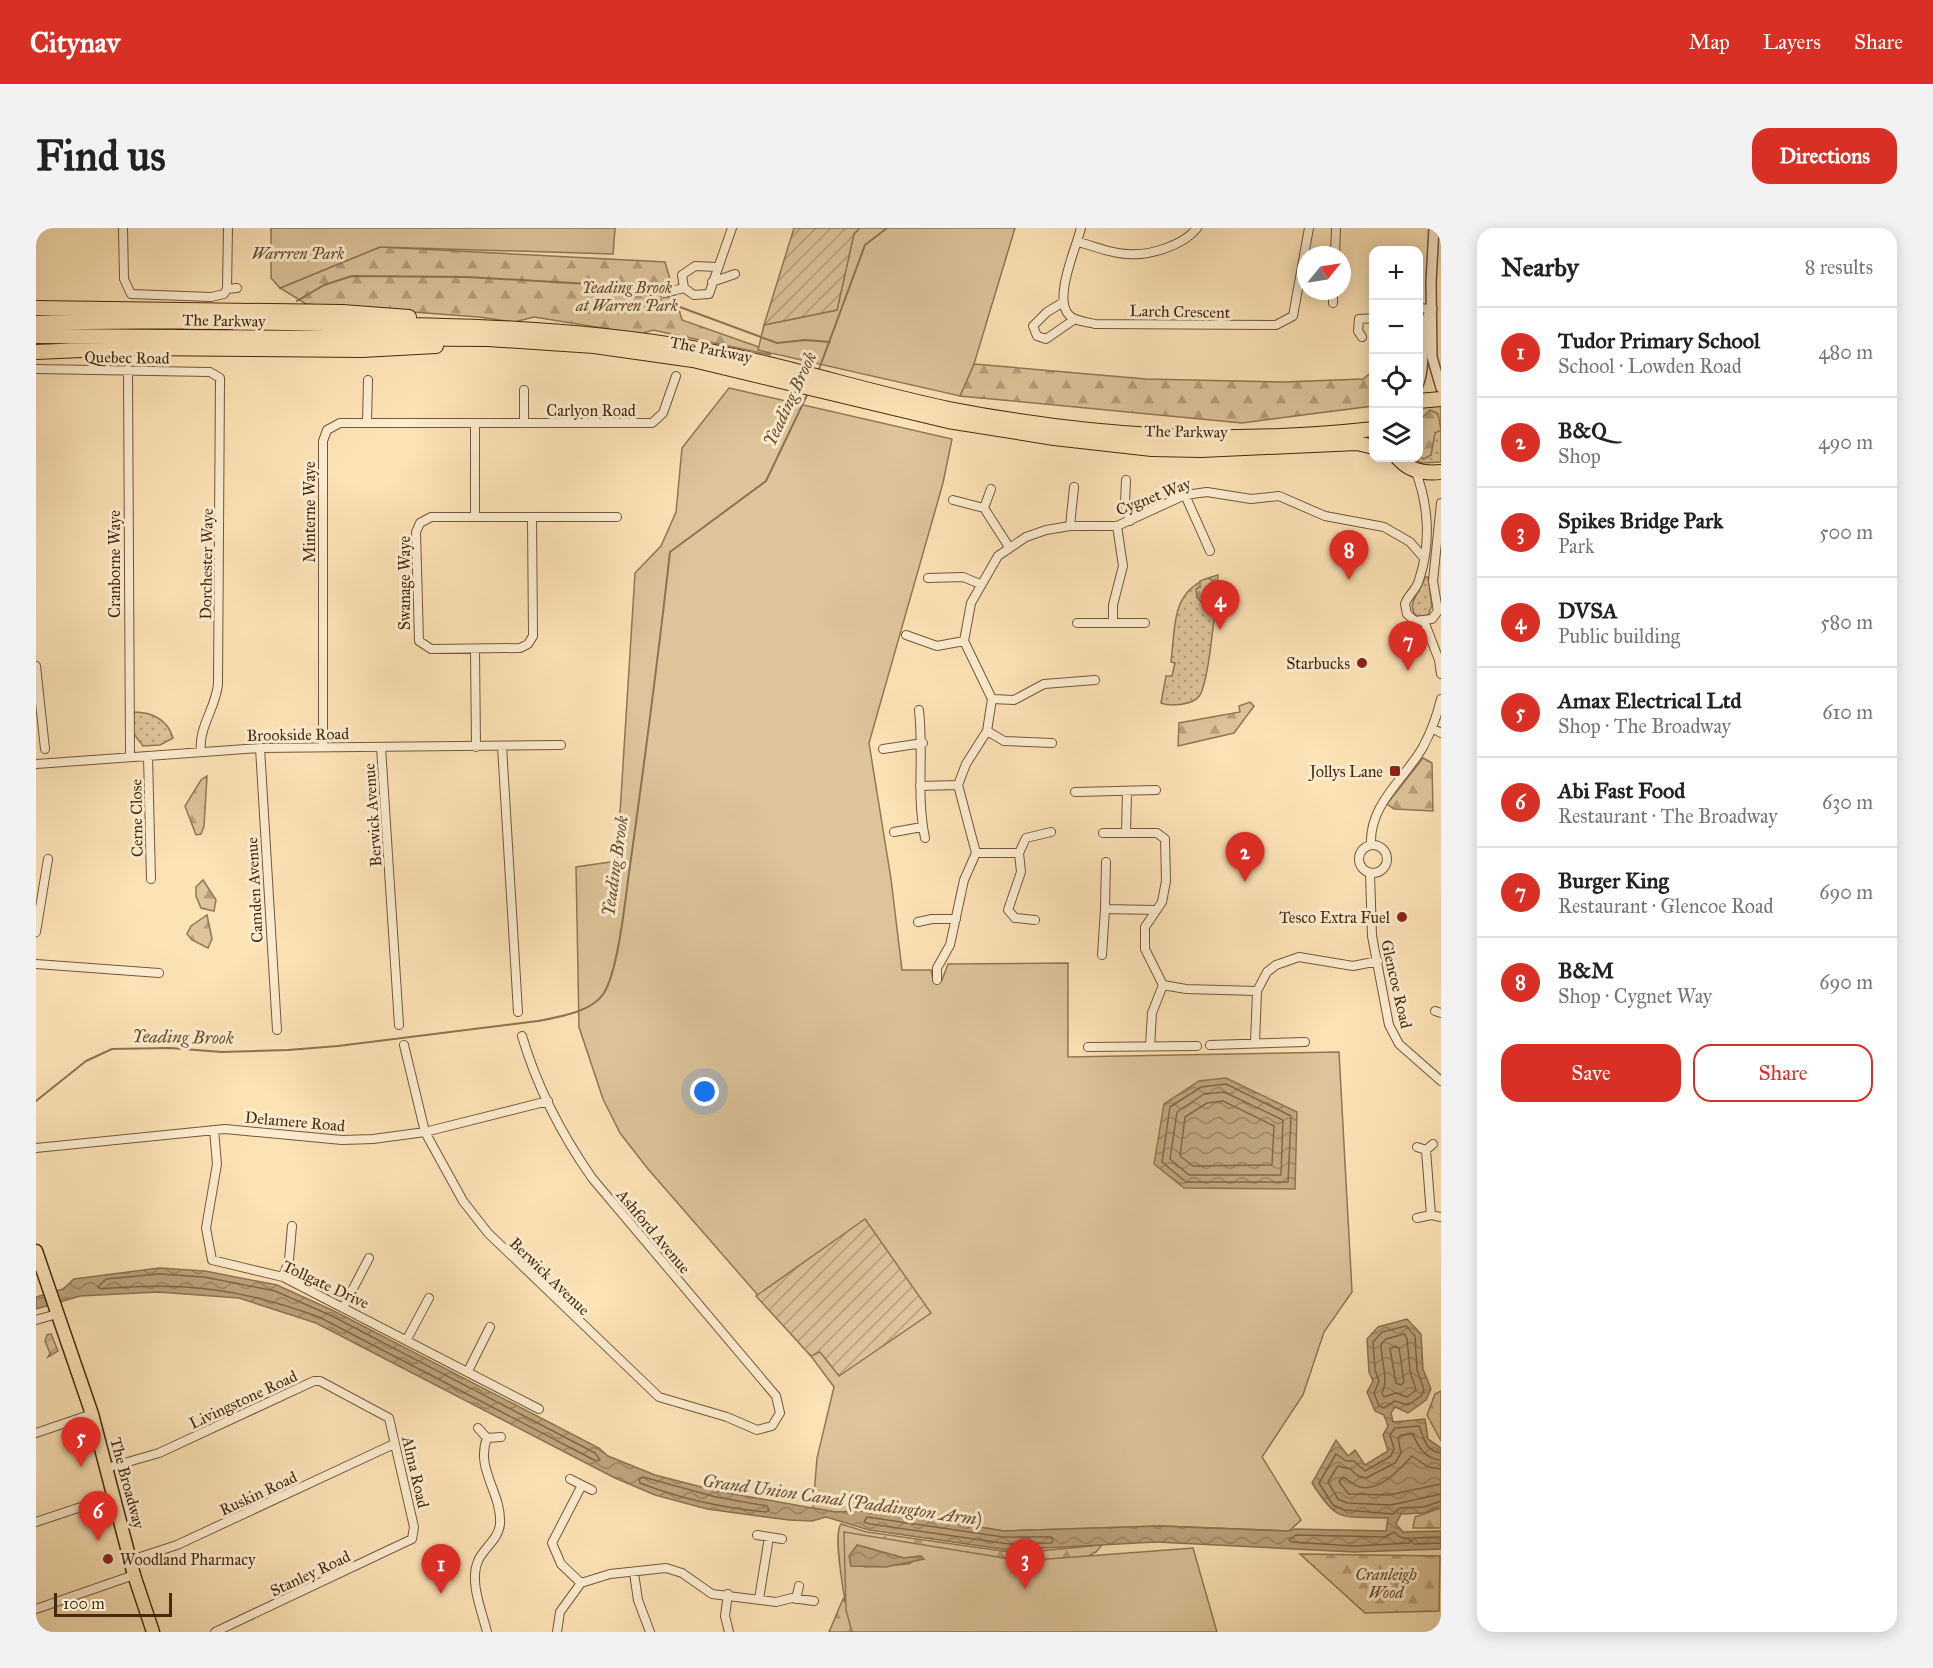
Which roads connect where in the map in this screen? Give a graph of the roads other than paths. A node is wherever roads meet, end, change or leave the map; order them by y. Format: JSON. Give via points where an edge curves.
{"nodes":[{"id":1,"x":123,"y":228,"type":"edge"},
{"id":2,"x":228,"y":228,"type":"edge"},
{"id":3,"x":732,"y":228,"type":"edge"},
{"id":4,"x":1081,"y":228,"type":"edge"},
{"id":5,"x":1197,"y":228,"type":"edge"},
{"id":6,"x":1309,"y":228,"type":"edge"},
{"id":7,"x":1336,"y":228,"type":"edge"},
{"id":8,"x":1434,"y":228,"type":"edge"},
{"id":9,"x":1078,"y":242,"type":"junction"},
{"id":10,"x":1335,"y":246,"type":"edge"},
{"id":11,"x":717,"y":267,"type":"junction"},
{"id":12,"x":735,"y":274,"type":"dead end"},
{"id":13,"x":712,"y":282,"type":"junction"},
{"id":14,"x":237,"y":288,"type":"dead end"},
{"id":15,"x":684,"y":288,"type":"junction"},
{"id":16,"x":227,"y":289,"type":"junction"},
{"id":17,"x":664,"y":293,"type":"dead end"},
{"id":18,"x":1062,"y":303,"type":"junction"},
{"id":19,"x":1435,"y":306,"type":"edge"},
{"id":20,"x":36,"y":308,"type":"edge"},
{"id":21,"x":1369,"y":318,"type":"edge"},
{"id":22,"x":1075,"y":319,"type":"junction"},
{"id":23,"x":36,"y":323,"type":"edge"},
{"id":24,"x":489,"y":333,"type":"junction"},
{"id":25,"x":36,"y":336,"type":"edge"},
{"id":26,"x":1362,"y":337,"type":"dead end"},
{"id":27,"x":36,"y":352,"type":"edge"},
{"id":28,"x":36,"y":369,"type":"edge"},
{"id":29,"x":128,"y":370,"type":"junction"},
{"id":30,"x":1423,"y":373,"type":"edge"},
{"id":31,"x":218,"y":375,"type":"joint"},
{"id":32,"x":676,"y":376,"type":"dead end"},
{"id":33,"x":368,"y":380,"type":"dead end"},
{"id":34,"x":831,"y":386,"type":"junction"},
{"id":35,"x":1441,"y":388,"type":"edge"},
{"id":36,"x":524,"y":390,"type":"dead end"},
{"id":37,"x":1441,"y":399,"type":"edge"},
{"id":38,"x":1423,"y":400,"type":"edge"},
{"id":39,"x":367,"y":422,"type":"junction"},
{"id":40,"x":475,"y":423,"type":"junction"},
{"id":41,"x":524,"y":423,"type":"junction"},
{"id":42,"x":1369,"y":430,"type":"edge"},
{"id":43,"x":1369,"y":446,"type":"edge"},
{"id":44,"x":1403,"y":462,"type":"edge"},
{"id":45,"x":1441,"y":472,"type":"edge"},
{"id":46,"x":1126,"y":480,"type":"dead end"},
{"id":47,"x":1074,"y":487,"type":"dead end"},
{"id":48,"x":991,"y":489,"type":"dead end"},
{"id":49,"x":1185,"y":495,"type":"junction"},
{"id":50,"x":953,"y":500,"type":"dead end"},
{"id":51,"x":1441,"y":503,"type":"edge"},
{"id":52,"x":984,"y":508,"type":"junction"},
{"id":53,"x":475,"y":517,"type":"junction"},
{"id":54,"x":532,"y":517,"type":"junction"},
{"id":55,"x":617,"y":517,"type":"dead end"},
{"id":56,"x":1206,"y":518,"type":"dead end"},
{"id":57,"x":1130,"y":521,"type":"junction"},
{"id":58,"x":1197,"y":522,"type":"junction"},
{"id":59,"x":1070,"y":526,"type":"junction"},
{"id":60,"x":1117,"y":526,"type":"junction"},
{"id":61,"x":1426,"y":535,"type":"junction"},
{"id":62,"x":1439,"y":540,"type":"edge"},
{"id":63,"x":1410,"y":542,"type":"junction"},
{"id":64,"x":1010,"y":547,"type":"junction"},
{"id":65,"x":1210,"y":551,"type":"dead end"},
{"id":66,"x":1424,"y":558,"type":"junction"},
{"id":67,"x":928,"y":578,"type":"dead end"},
{"id":68,"x":980,"y":584,"type":"junction"},
{"id":69,"x":1424,"y":621,"type":"junction"},
{"id":70,"x":1113,"y":622,"type":"junction"},
{"id":71,"x":1077,"y":623,"type":"dead end"},
{"id":72,"x":1145,"y":623,"type":"dead end"},
{"id":73,"x":906,"y":635,"type":"dead end"},
{"id":74,"x":964,"y":641,"type":"junction"},
{"id":75,"x":475,"y":650,"type":"junction"},
{"id":76,"x":36,"y":666,"type":"edge"},
{"id":77,"x":1441,"y":674,"type":"edge"},
{"id":78,"x":1095,"y":680,"type":"dead end"},
{"id":79,"x":37,"y":686,"type":"edge"},
{"id":80,"x":992,"y":699,"type":"junction"},
{"id":81,"x":1441,"y":699,"type":"edge"},
{"id":82,"x":919,"y":710,"type":"dead end"},
{"id":83,"x":1432,"y":728,"type":"junction"},
{"id":84,"x":987,"y":731,"type":"junction"},
{"id":85,"x":1441,"y":733,"type":"edge"},
{"id":86,"x":923,"y":742,"type":"junction"},
{"id":87,"x":1052,"y":743,"type":"dead end"},
{"id":88,"x":561,"y":745,"type":"dead end"},
{"id":89,"x":323,"y":746,"type":"junction"},
{"id":90,"x":502,"y":746,"type":"junction"},
{"id":91,"x":381,"y":747,"type":"junction"},
{"id":92,"x":476,"y":747,"type":"junction"},
{"id":93,"x":260,"y":748,"type":"junction"},
{"id":94,"x":45,"y":749,"type":"dead end"},
{"id":95,"x":883,"y":750,"type":"dead end"},
{"id":96,"x":201,"y":752,"type":"junction"},
{"id":97,"x":148,"y":756,"type":"junction"},
{"id":98,"x":130,"y":757,"type":"junction"},
{"id":99,"x":36,"y":764,"type":"edge"},
{"id":100,"x":958,"y":785,"type":"junction"},
{"id":101,"x":920,"y":786,"type":"junction"},
{"id":102,"x":1156,"y":790,"type":"dead end"},
{"id":103,"x":1127,"y":791,"type":"junction"},
{"id":104,"x":1075,"y":792,"type":"dead end"},
{"id":105,"x":922,"y":827,"type":"junction"},
{"id":106,"x":894,"y":832,"type":"dead end"},
{"id":107,"x":1051,"y":832,"type":"dead end"},
{"id":108,"x":1126,"y":833,"type":"junction"},
{"id":109,"x":1103,"y":834,"type":"dead end"},
{"id":110,"x":924,"y":838,"type":"dead end"},
{"id":111,"x":1371,"y":845,"type":"junction"},
{"id":112,"x":976,"y":853,"type":"junction"},
{"id":113,"x":1019,"y":853,"type":"junction"},
{"id":114,"x":48,"y":859,"type":"dead end"},
{"id":115,"x":1106,"y":862,"type":"dead end"},
{"id":116,"x":1370,"y":873,"type":"junction"},
{"id":117,"x":150,"y":879,"type":"dead end"},
{"id":118,"x":1105,"y":909,"type":"junction"},
{"id":119,"x":1155,"y":910,"type":"junction"},
{"id":120,"x":956,"y":919,"type":"junction"},
{"id":121,"x":1035,"y":920,"type":"dead end"},
{"id":122,"x":918,"y":922,"type":"dead end"},
{"id":123,"x":36,"y":932,"type":"edge"},
{"id":124,"x":1102,"y":955,"type":"dead end"},
{"id":125,"x":1378,"y":961,"type":"junction"},
{"id":126,"x":36,"y":964,"type":"edge"},
{"id":127,"x":159,"y":973,"type":"dead end"},
{"id":128,"x":938,"y":980,"type":"dead end"},
{"id":129,"x":1163,"y":985,"type":"junction"},
{"id":130,"x":1257,"y":991,"type":"junction"},
{"id":131,"x":518,"y":1012,"type":"dead end"},
{"id":132,"x":399,"y":1025,"type":"dead end"},
{"id":133,"x":277,"y":1030,"type":"dead end"},
{"id":134,"x":522,"y":1036,"type":"dead end"},
{"id":135,"x":1305,"y":1042,"type":"dead end"},
{"id":136,"x":1255,"y":1043,"type":"junction"},
{"id":137,"x":404,"y":1045,"type":"dead end"},
{"id":138,"x":1210,"y":1045,"type":"dead end"},
{"id":139,"x":1150,"y":1046,"type":"junction"},
{"id":140,"x":1197,"y":1046,"type":"dead end"},
{"id":141,"x":1088,"y":1047,"type":"dead end"},
{"id":142,"x":1441,"y":1081,"type":"edge"},
{"id":143,"x":548,"y":1101,"type":"junction"},
{"id":144,"x":214,"y":1130,"type":"junction"},
{"id":145,"x":425,"y":1132,"type":"junction"},
{"id":146,"x":1433,"y":1144,"type":"dead end"},
{"id":147,"x":1417,"y":1147,"type":"dead end"},
{"id":148,"x":36,"y":1148,"type":"edge"},
{"id":149,"x":1426,"y":1149,"type":"junction"},
{"id":150,"x":1431,"y":1215,"type":"junction"},
{"id":151,"x":1441,"y":1217,"type":"edge"},
{"id":152,"x":1417,"y":1218,"type":"dead end"},
{"id":153,"x":292,"y":1226,"type":"dead end"},
{"id":154,"x":36,"y":1251,"type":"edge"},
{"id":155,"x":369,"y":1258,"type":"dead end"},
{"id":156,"x":283,"y":1276,"type":"junction"},
{"id":157,"x":429,"y":1298,"type":"dead end"},
{"id":158,"x":344,"y":1306,"type":"junction"},
{"id":159,"x":56,"y":1312,"type":"junction"},
{"id":160,"x":36,"y":1320,"type":"edge"},
{"id":161,"x":490,"y":1326,"type":"dead end"},
{"id":162,"x":407,"y":1340,"type":"junction"},
{"id":163,"x":468,"y":1371,"type":"junction"},
{"id":164,"x":540,"y":1409,"type":"dead end"},
{"id":165,"x":92,"y":1414,"type":"junction"},
{"id":166,"x":387,"y":1416,"type":"joint"},
{"id":167,"x":772,"y":1426,"type":"joint"},
{"id":168,"x":478,"y":1428,"type":"dead end"},
{"id":169,"x":36,"y":1433,"type":"edge"},
{"id":170,"x":501,"y":1437,"type":"dead end"},
{"id":171,"x":487,"y":1438,"type":"junction"},
{"id":172,"x":394,"y":1444,"type":"junction"},
{"id":173,"x":106,"y":1468,"type":"junction"},
{"id":174,"x":570,"y":1479,"type":"dead end"},
{"id":175,"x":582,"y":1485,"type":"junction"},
{"id":176,"x":592,"y":1490,"type":"dead end"},
{"id":177,"x":114,"y":1496,"type":"junction"},
{"id":178,"x":36,"y":1522,"type":"edge"},
{"id":179,"x":757,"y":1535,"type":"dead end"},
{"id":180,"x":414,"y":1536,"type":"joint"},
{"id":181,"x":769,"y":1537,"type":"junction"},
{"id":182,"x":782,"y":1539,"type":"dead end"},
{"id":183,"x":131,"y":1560,"type":"junction"},
{"id":184,"x":634,"y":1573,"type":"junction"},
{"id":185,"x":135,"y":1575,"type":"junction"},
{"id":186,"x":581,"y":1583,"type":"junction"},
{"id":187,"x":799,"y":1586,"type":"dead end"},
{"id":188,"x":728,"y":1594,"type":"junction"},
{"id":189,"x":759,"y":1599,"type":"junction"},
{"id":190,"x":796,"y":1599,"type":"junction"},
{"id":191,"x":814,"y":1601,"type":"dead end"},
{"id":192,"x":36,"y":1609,"type":"edge"},
{"id":193,"x":153,"y":1632,"type":"edge"},
{"id":194,"x":215,"y":1632,"type":"edge"},
{"id":195,"x":487,"y":1632,"type":"edge"},
{"id":196,"x":557,"y":1632,"type":"edge"},
{"id":197,"x":650,"y":1632,"type":"edge"},
{"id":198,"x":729,"y":1632,"type":"edge"}],
"edges":[{"from":1,"to":16,"type":"street","via":[[124,279],[131,294],[211,297],[224,294]]},
{"from":2,"to":16,"type":"street"},
{"from":3,"to":11,"type":"street"},
{"from":4,"to":9,"type":"street"},
{"from":5,"to":9,"type":"street","via":[[1191,236],[1161,249],[1129,254]]},
{"from":6,"to":22,"type":"street","name":"Larch Crescent","via":[[1293,316],[1276,325],[1095,324]]},
{"from":7,"to":10,"type":"street"},
{"from":8,"to":19,"type":"street"},
{"from":9,"to":18,"type":"street"},
{"from":11,"to":13,"type":"street"},
{"from":11,"to":15,"type":"street","via":[[695,266],[682,275]]},
{"from":12,"to":13,"type":"street"},
{"from":13,"to":15,"type":"street","via":[[709,294],[694,295]]},
{"from":14,"to":16,"type":"street"},
{"from":15,"to":17,"type":"street"},
{"from":18,"to":22,"type":"street"},
{"from":18,"to":22,"type":"street","via":[[1033,326],[1037,336],[1046,339]]},
{"from":19,"to":30,"type":"street","via":[[1426,317]]},
{"from":19,"to":35,"type":"street","via":[[1432,357]]},
{"from":20,"to":24,"type":"highway","via":[[366,312]]},
{"from":21,"to":26,"type":"street","via":[[1359,319],[1358,332]]},
{"from":23,"to":24,"type":"highway","name":"The Parkway","via":[[243,322]]},
{"from":24,"to":25,"type":"highway","name":"The Parkway"},
{"from":24,"to":27,"type":"highway","via":[[446,345],[372,350],[128,348]]},
{"from":24,"to":34,"type":"highway","name":"The Parkway","via":[[693,360]]},
{"from":28,"to":29,"type":"street","name":"Quebec Road"},
{"from":29,"to":31,"type":"street","name":"Quebec Road"},
{"from":29,"to":98,"type":"street","name":"Cranborne Waye"},
{"from":31,"to":96,"type":"street","name":"Dorchester Waye","via":[[219,677],[216,698],[202,729]]},
{"from":32,"to":41,"type":"street","name":"Carlyon Road","via":[[663,413],[652,423]]},
{"from":33,"to":39,"type":"street"},
{"from":34,"to":42,"type":"highway","name":"The Parkway","via":[[981,414],[1150,437],[1310,436]]},
{"from":34,"to":43,"type":"highway","name":"The Parkway","via":[[897,410],[1001,431],[1152,449]]},
{"from":36,"to":41,"type":"street"},
{"from":37,"to":38,"type":"highway"},
{"from":39,"to":40,"type":"street","name":"Minterne Waye"},
{"from":39,"to":89,"type":"street","name":"Minterne Waye","via":[[336,424],[327,430],[322,441]]},
{"from":40,"to":41,"type":"street","name":"Carlyon Road"},
{"from":40,"to":53,"type":"street"},
{"from":44,"to":45,"type":"highway","via":[[1428,474]]},
{"from":44,"to":61,"type":"street","via":[[1428,508]]},
{"from":46,"to":57,"type":"street","via":[[1125,504]]},
{"from":47,"to":59,"type":"street"},
{"from":48,"to":52,"type":"street"},
{"from":49,"to":57,"type":"street","name":"Cygnet Way"},
{"from":49,"to":58,"type":"street"},
{"from":49,"to":63,"type":"street","name":"Cygnet Way","via":[[1207,492],[1251,499],[1279,496],[1325,516],[1389,528]]},
{"from":50,"to":52,"type":"street"},
{"from":51,"to":62,"type":"street"},
{"from":52,"to":64,"type":"street"},
{"from":53,"to":54,"type":"street"},
{"from":53,"to":75,"type":"street","name":"Swanage Waye","via":[[428,518],[416,532],[419,641],[431,649]]},
{"from":54,"to":55,"type":"street"},
{"from":54,"to":75,"type":"street","via":[[532,640],[523,647]]},
{"from":56,"to":58,"type":"street"},
{"from":57,"to":60,"type":"street","name":"Cygnet Way"},
{"from":58,"to":65,"type":"street"},
{"from":59,"to":60,"type":"street","name":"Cygnet Way"},
{"from":59,"to":64,"type":"street","name":"Cygnet Way","via":[[1038,533]]},
{"from":60,"to":70,"type":"street","via":[[1123,566]]},
{"from":61,"to":63,"type":"street"},
{"from":61,"to":66,"type":"street"},
{"from":62,"to":69,"type":"street","via":[[1433,582],[1438,611],[1432,619]]},
{"from":63,"to":66,"type":"street","name":"Cygnet Way"},
{"from":64,"to":68,"type":"street","name":"Cygnet Way","via":[[998,556]]},
{"from":66,"to":69,"type":"street","via":[[1419,582],[1405,604],[1412,620]]},
{"from":67,"to":68,"type":"street","via":[[963,577]]},
{"from":68,"to":74,"type":"street","name":"Cygnet Way","via":[[971,603]]},
{"from":69,"to":77,"type":"street"},
{"from":70,"to":71,"type":"street"},
{"from":70,"to":72,"type":"street"},
{"from":73,"to":74,"type":"street","via":[[937,646]]},
{"from":74,"to":80,"type":"street"},
{"from":75,"to":92,"type":"street"},
{"from":76,"to":79,"type":"street"},
{"from":78,"to":80,"type":"street","via":[[1044,684],[1014,700]]},
{"from":79,"to":94,"type":"street"},
{"from":80,"to":84,"type":"street"},
{"from":81,"to":83,"type":"street","name":"Glencoe Road"},
{"from":82,"to":86,"type":"street"},
{"from":83,"to":85,"type":"street"},
{"from":83,"to":111,"type":"street","name":"Glencoe Road","via":[[1385,797],[1371,833]]},
{"from":84,"to":87,"type":"street","via":[[1004,741]]},
{"from":84,"to":100,"type":"street"},
{"from":86,"to":95,"type":"street"},
{"from":86,"to":101,"type":"street"},
{"from":88,"to":90,"type":"street","name":"Brookside Road"},
{"from":89,"to":91,"type":"street","name":"Brookside Road"},
{"from":89,"to":93,"type":"street","name":"Brookside Road"},
{"from":90,"to":92,"type":"street","name":"Brookside Road"},
{"from":90,"to":131,"type":"street"},
{"from":91,"to":92,"type":"street","name":"Brookside Road"},
{"from":91,"to":132,"type":"street","name":"Berwick Avenue"},
{"from":93,"to":96,"type":"street","name":"Brookside Road"},
{"from":93,"to":133,"type":"street","name":"Camden Avenue"},
{"from":96,"to":97,"type":"street","name":"Brookside Road"},
{"from":97,"to":98,"type":"street","name":"Brookside Road"},
{"from":97,"to":117,"type":"street","name":"Cerne Close"},
{"from":98,"to":99,"type":"street","name":"Brookside Road"},
{"from":100,"to":101,"type":"street"},
{"from":100,"to":112,"type":"street"},
{"from":101,"to":105,"type":"street"},
{"from":102,"to":103,"type":"street"},
{"from":103,"to":104,"type":"street"},
{"from":103,"to":108,"type":"street"},
{"from":105,"to":106,"type":"street"},
{"from":105,"to":110,"type":"street"},
{"from":107,"to":113,"type":"street","via":[[1026,838]]},
{"from":108,"to":109,"type":"street"},
{"from":108,"to":119,"type":"street","via":[[1157,833],[1165,839],[1166,881],[1162,902]]},
{"from":111,"to":116,"type":"street","name":"Glencoe Road","via":[[1359,856],[1362,868]]},
{"from":111,"to":116,"type":"street","via":[[1381,847],[1387,857],[1382,871]]},
{"from":112,"to":113,"type":"street"},
{"from":112,"to":120,"type":"street","via":[[964,880]]},
{"from":113,"to":121,"type":"street","via":[[1021,872],[1008,910],[1016,918]]},
{"from":114,"to":123,"type":"street"},
{"from":115,"to":118,"type":"street"},
{"from":116,"to":125,"type":"street","name":"Glencoe Road","via":[[1370,915]]},
{"from":118,"to":119,"type":"street"},
{"from":118,"to":124,"type":"street"},
{"from":119,"to":129,"type":"street","via":[[1145,927],[1145,949]]},
{"from":120,"to":122,"type":"street"},
{"from":120,"to":128,"type":"street","via":[[950,945],[937,968]]},
{"from":125,"to":130,"type":"street","via":[[1353,966],[1299,957],[1267,972]]},
{"from":125,"to":142,"type":"street","name":"Glencoe Road","via":[[1395,1039]]},
{"from":126,"to":127,"type":"street"},
{"from":129,"to":130,"type":"street"},
{"from":129,"to":139,"type":"street","via":[[1152,1013]]},
{"from":130,"to":136,"type":"street"},
{"from":134,"to":143,"type":"street","name":"Ashford Avenue"},
{"from":135,"to":136,"type":"street"},
{"from":136,"to":138,"type":"street"},
{"from":137,"to":145,"type":"street","name":"Berwick Avenue"},
{"from":139,"to":140,"type":"street"},
{"from":139,"to":141,"type":"street"},
{"from":143,"to":145,"type":"street","name":"Delamere Road"},
{"from":143,"to":167,"type":"street","name":"Ashford Avenue","via":[[592,1178],[776,1396],[780,1413]]},
{"from":144,"to":145,"type":"street","name":"Delamere Road","via":[[342,1140]]},
{"from":144,"to":148,"type":"street","name":"Delamere Road"},
{"from":144,"to":156,"type":"street","name":"Tollgate Drive","via":[[217,1164],[206,1228],[211,1258],[217,1263]]},
{"from":145,"to":167,"type":"street","name":"Berwick Avenue","via":[[481,1226],[653,1393],[753,1429]]},
{"from":146,"to":149,"type":"street"},
{"from":147,"to":149,"type":"street"},
{"from":149,"to":150,"type":"street"},
{"from":150,"to":151,"type":"street"},
{"from":150,"to":152,"type":"street"},
{"from":153,"to":156,"type":"street","via":[[289,1260]]},
{"from":154,"to":159,"type":"main road","name":"The Broadway"},
{"from":155,"to":158,"type":"street"},
{"from":156,"to":158,"type":"street","name":"Tollgate Drive"},
{"from":157,"to":162,"type":"street"},
{"from":158,"to":162,"type":"street","name":"Tollgate Drive"},
{"from":159,"to":160,"type":"street"},
{"from":159,"to":165,"type":"main road","name":"The Broadway"},
{"from":161,"to":163,"type":"street"},
{"from":162,"to":163,"type":"street","name":"Tollgate Drive"},
{"from":163,"to":164,"type":"street","name":"Tollgate Drive"},
{"from":165,"to":169,"type":"street"},
{"from":165,"to":173,"type":"main road","name":"The Broadway"},
{"from":166,"to":172,"type":"street","name":"Alma Road"},
{"from":166,"to":173,"type":"street","name":"Livingstone Road","via":[[314,1381],[159,1454]]},
{"from":168,"to":171,"type":"street"},
{"from":170,"to":171,"type":"street"},
{"from":171,"to":195,"type":"street","via":[[483,1462],[500,1522],[475,1572]]},
{"from":172,"to":180,"type":"street","name":"Alma Road"},
{"from":172,"to":183,"type":"street","name":"Ruskin Road","via":[[177,1545]]},
{"from":173,"to":177,"type":"main road","name":"The Broadway"},
{"from":174,"to":175,"type":"street"},
{"from":175,"to":176,"type":"street"},
{"from":175,"to":186,"type":"street","via":[[552,1543],[561,1564]]},
{"from":177,"to":178,"type":"street"},
{"from":177,"to":183,"type":"main road","name":"The Broadway"},
{"from":179,"to":181,"type":"street"},
{"from":180,"to":194,"type":"street","name":"Stanley Road"},
{"from":181,"to":182,"type":"street"},
{"from":181,"to":189,"type":"street"},
{"from":183,"to":185,"type":"main road","name":"The Broadway"},
{"from":184,"to":186,"type":"street","via":[[594,1577]]},
{"from":184,"to":188,"type":"street","via":[[666,1568],[682,1573],[711,1593]]},
{"from":184,"to":197,"type":"street","via":[[638,1600]]},
{"from":185,"to":192,"type":"street"},
{"from":185,"to":193,"type":"main road","name":"The Broadway"},
{"from":186,"to":196,"type":"street","via":[[560,1612]]},
{"from":187,"to":190,"type":"street"},
{"from":188,"to":189,"type":"street"},
{"from":188,"to":198,"type":"street","via":[[724,1616]]},
{"from":189,"to":190,"type":"street"},
{"from":190,"to":191,"type":"street"}]}
